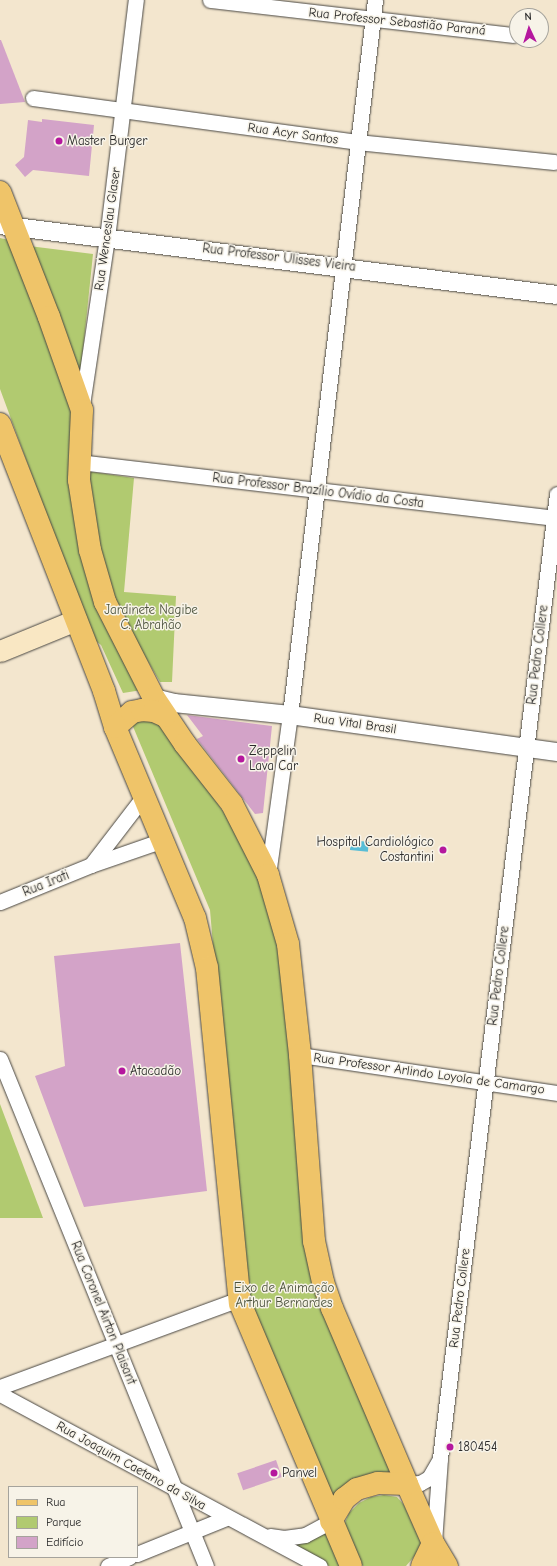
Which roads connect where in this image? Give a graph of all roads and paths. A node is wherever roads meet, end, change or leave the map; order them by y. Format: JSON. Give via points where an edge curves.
{"nodes":[{"id":1,"x":136,"y":0,"type":"edge"},
{"id":2,"x":210,"y":0,"type":"edge"},
{"id":3,"x":375,"y":0,"type":"edge"},
{"id":4,"x":372,"y":21,"type":"junction"},
{"id":5,"x":509,"y":36,"type":"edge"},
{"id":6,"x":33,"y":98,"type":"dead end"},
{"id":7,"x":122,"y":110,"type":"junction"},
{"id":8,"x":357,"y":142,"type":"junction"},
{"id":9,"x":554,"y":162,"type":"dead end"},
{"id":10,"x":0,"y":192,"type":"edge"},
{"id":11,"x":7,"y":226,"type":"edge"},
{"id":12,"x":108,"y":238,"type":"junction"},
{"id":13,"x":343,"y":266,"type":"junction"},
{"id":14,"x":557,"y":295,"type":"edge"},
{"id":15,"x":82,"y":410,"type":"junction"},
{"id":16,"x":0,"y":424,"type":"edge"},
{"id":17,"x":78,"y":462,"type":"junction"},
{"id":18,"x":316,"y":491,"type":"junction"},
{"id":19,"x":557,"y":494,"type":"edge"},
{"id":20,"x":556,"y":518,"type":"edge"},
{"id":21,"x":76,"y":620,"type":"junction"},
{"id":22,"x":0,"y":651,"type":"edge"},
{"id":23,"x":104,"y":691,"type":"junction"},
{"id":24,"x":154,"y":698,"type":"junction"},
{"id":25,"x":290,"y":715,"type":"junction"},
{"id":26,"x":165,"y":716,"type":"junction"},
{"id":27,"x":115,"y":727,"type":"junction"},
{"id":28,"x":527,"y":748,"type":"junction"},
{"id":29,"x":557,"y":752,"type":"edge"},
{"id":30,"x":144,"y":796,"type":"junction"},
{"id":31,"x":163,"y":840,"type":"junction"},
{"id":32,"x":91,"y":865,"type":"junction"},
{"id":33,"x":268,"y":875,"type":"junction"},
{"id":34,"x":0,"y":902,"type":"edge"},
{"id":35,"x":300,"y":1056,"type":"junction"},
{"id":36,"x":0,"y":1059,"type":"edge"},
{"id":37,"x":487,"y":1084,"type":"junction"},
{"id":38,"x":557,"y":1093,"type":"edge"},
{"id":39,"x":239,"y":1299,"type":"junction"},
{"id":40,"x":116,"y":1345,"type":"junction"},
{"id":41,"x":0,"y":1387,"type":"edge"},
{"id":42,"x":0,"y":1394,"type":"edge"},
{"id":43,"x":440,"y":1458,"type":"junction"},
{"id":44,"x":407,"y":1484,"type":"junction"},
{"id":45,"x":176,"y":1490,"type":"junction"},
{"id":46,"x":226,"y":1518,"type":"junction"},
{"id":47,"x":331,"y":1521,"type":"junction"},
{"id":48,"x":192,"y":1530,"type":"junction"},
{"id":49,"x":264,"y":1535,"type":"junction"},
{"id":50,"x":433,"y":1543,"type":"junction"},
{"id":51,"x":138,"y":1554,"type":"edge"},
{"id":52,"x":127,"y":1558,"type":"edge"},
{"id":53,"x":108,"y":1566,"type":"edge"},
{"id":54,"x":206,"y":1566,"type":"edge"},
{"id":55,"x":320,"y":1566,"type":"edge"},
{"id":56,"x":351,"y":1566,"type":"edge"},
{"id":57,"x":422,"y":1566,"type":"edge"},
{"id":58,"x":447,"y":1566,"type":"edge"}],
"edges":[{"from":1,"to":7,"type":"street","name":"Rua Wenceslau Glaser"},
{"from":2,"to":4,"type":"street","name":"Rua Professor Sebastião Paraná"},
{"from":3,"to":4,"type":"street"},
{"from":4,"to":5,"type":"street","name":"Rua Professor Sebastião Paraná"},
{"from":4,"to":8,"type":"street"},
{"from":6,"to":7,"type":"street","name":"Rua Acyr Santos"},
{"from":7,"to":8,"type":"street","name":"Rua Acyr Santos"},
{"from":7,"to":12,"type":"street","name":"Rua Wenceslau Glaser"},
{"from":8,"to":9,"type":"street","name":"Rua Acyr Santos"},
{"from":8,"to":13,"type":"street"},
{"from":10,"to":11,"type":"main road"},
{"from":11,"to":12,"type":"street","name":"Rua Professor Ulisses Vieira"},
{"from":11,"to":15,"type":"main road","via":[[49,317]]},
{"from":12,"to":13,"type":"street","name":"Rua Professor Ulisses Vieira"},
{"from":12,"to":15,"type":"street","name":"Rua Wenceslau Glaser"},
{"from":13,"to":14,"type":"street","name":"Rua Professor Ulisses Vieira"},
{"from":13,"to":18,"type":"street"},
{"from":15,"to":17,"type":"main road"},
{"from":16,"to":21,"type":"main road"},
{"from":17,"to":18,"type":"street","name":"Rua Professor Brazílio Ovídio da Costa"},
{"from":17,"to":24,"type":"main road","via":[[90,550],[105,602]]},
{"from":18,"to":20,"type":"street","name":"Rua Professor Brazílio Ovídio da Costa"},
{"from":18,"to":25,"type":"street"},
{"from":19,"to":20,"type":"street","name":"Rua Pedro Collere"},
{"from":20,"to":28,"type":"street","name":"Rua Pedro Collere"},
{"from":21,"to":22,"type":"main road"},
{"from":21,"to":23,"type":"main road"},
{"from":23,"to":24,"type":"main road","via":[[126,700]]},
{"from":23,"to":27,"type":"main road"},
{"from":24,"to":25,"type":"street","name":"Rua Vital Brasil","via":[[174,703]]},
{"from":24,"to":26,"type":"main road"},
{"from":25,"to":28,"type":"street","name":"Rua Vital Brasil"},
{"from":25,"to":33,"type":"street"},
{"from":26,"to":27,"type":"main road","via":[[154,711],[142,710],[127,715]]},
{"from":26,"to":33,"type":"main road","via":[[232,804]]},
{"from":27,"to":30,"type":"main road"},
{"from":28,"to":29,"type":"street","name":"Rua Vital Brasil"},
{"from":28,"to":37,"type":"street","name":"Rua Pedro Collere"},
{"from":30,"to":31,"type":"main road"},
{"from":30,"to":32,"type":"street"},
{"from":31,"to":32,"type":"street","name":"Rua Irati"},
{"from":31,"to":39,"type":"main road","via":[[195,918],[207,968]]},
{"from":32,"to":34,"type":"street","name":"Rua Irati"},
{"from":33,"to":35,"type":"main road","via":[[288,944]]},
{"from":35,"to":37,"type":"street","name":"Rua Professor Arlindo Loyola de Camargo"},
{"from":35,"to":44,"type":"main road","via":[[314,1242],[323,1282]]},
{"from":36,"to":40,"type":"street","name":"Rua Coronel Airton Plaisant"},
{"from":37,"to":38,"type":"street","name":"Rua Professor Arlindo Loyola de Camargo"},
{"from":37,"to":43,"type":"street","name":"Rua Pedro Collere"},
{"from":39,"to":40,"type":"street"},
{"from":39,"to":47,"type":"main road"},
{"from":40,"to":41,"type":"street"},
{"from":40,"to":45,"type":"street","name":"Rua Coronel Airton Plaisant"},
{"from":42,"to":45,"type":"street","name":"Rua Joaquim Caetano da Silva"},
{"from":43,"to":44,"type":"street","name":"Rua Pedro Collere","via":[[437,1469],[429,1478],[420,1483]]},
{"from":43,"to":50,"type":"street","name":"Rua Pedro Collere"},
{"from":44,"to":47,"type":"main road","via":[[378,1484],[357,1489],[344,1499]]},
{"from":44,"to":50,"type":"main road"},
{"from":45,"to":46,"type":"street","name":"Rua Joaquim Caetano da Silva"},
{"from":45,"to":48,"type":"street","name":"Rua Coronel Airton Plaisant"},
{"from":46,"to":48,"type":"street"},
{"from":46,"to":49,"type":"street","name":"Rua Joaquim Caetano da Silva"},
{"from":47,"to":49,"type":"street","name":"Rua Joaquim Caetano da Silva","via":[[305,1535],[284,1538]]},
{"from":47,"to":56,"type":"main road"},
{"from":48,"to":51,"type":"street"},
{"from":48,"to":54,"type":"street","name":"Rua Coronel Airton Plaisant"},
{"from":49,"to":55,"type":"street","name":"Rua Joaquim Caetano da Silva"},
{"from":50,"to":57,"type":"main road"},
{"from":50,"to":58,"type":"main road"},
{"from":52,"to":53,"type":"street"}]}
